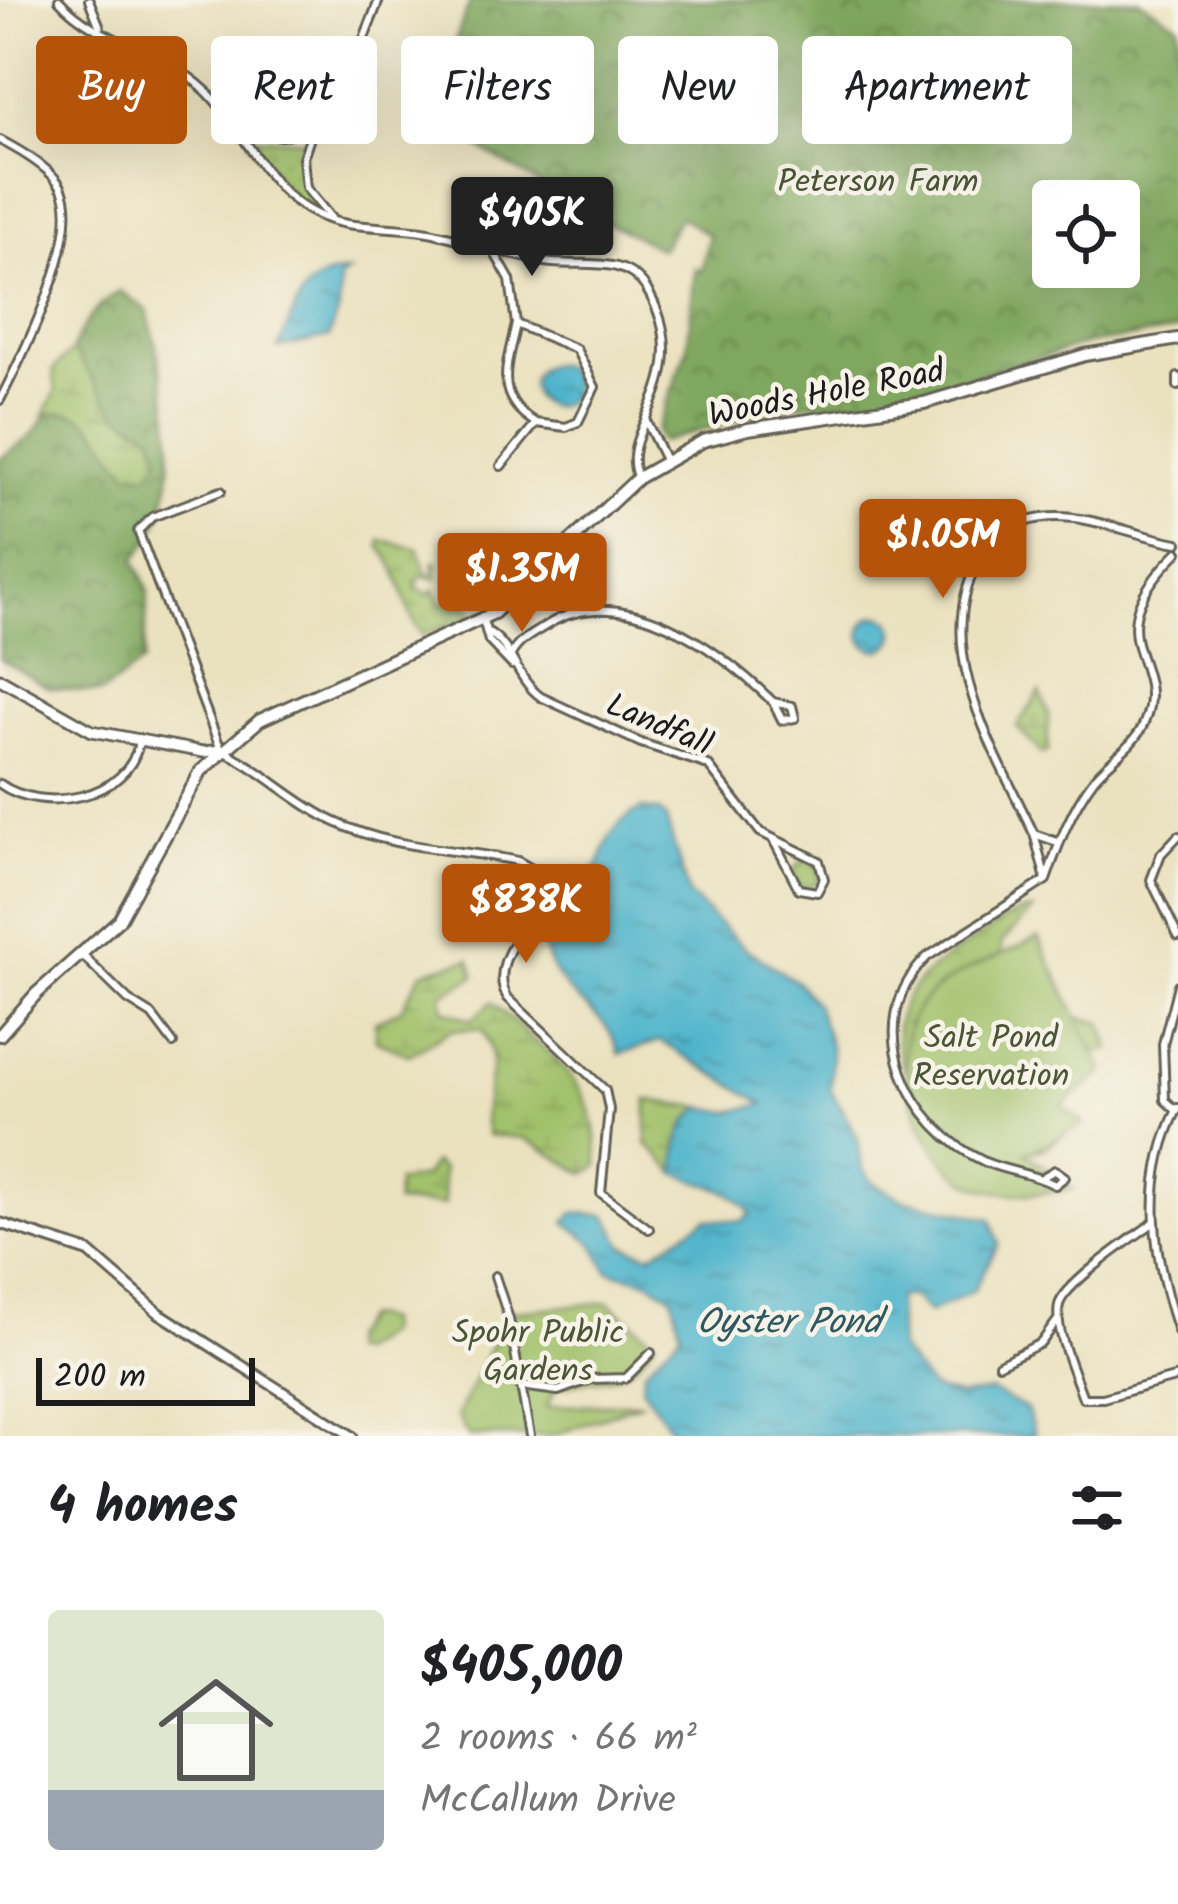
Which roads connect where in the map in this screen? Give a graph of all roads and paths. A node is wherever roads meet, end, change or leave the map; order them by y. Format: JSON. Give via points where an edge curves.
{"nodes":[{"id":1,"x":59,"y":0,"type":"edge"},
{"id":2,"x":89,"y":0,"type":"edge"},
{"id":3,"x":379,"y":0,"type":"edge"},
{"id":4,"x":101,"y":31,"type":"junction"},
{"id":5,"x":365,"y":36,"type":"edge"},
{"id":6,"x":211,"y":98,"type":"edge"},
{"id":7,"x":0,"y":140,"type":"edge"},
{"id":8,"x":249,"y":144,"type":"edge"},
{"id":9,"x":308,"y":144,"type":"edge"},
{"id":10,"x":334,"y":220,"type":"junction"},
{"id":11,"x":491,"y":247,"type":"junction"},
{"id":12,"x":516,"y":325,"type":"junction"},
{"id":13,"x":1178,"y":338,"type":"edge"},
{"id":14,"x":0,"y":400,"type":"edge"},
{"id":15,"x":646,"y":421,"type":"junction"},
{"id":16,"x":536,"y":423,"type":"junction"},
{"id":17,"x":664,"y":460,"type":"junction"},
{"id":18,"x":501,"y":466,"type":"dead end"},
{"id":19,"x":638,"y":478,"type":"junction"},
{"id":20,"x":221,"y":491,"type":"dead end"},
{"id":21,"x":1178,"y":547,"type":"edge"},
{"id":22,"x":483,"y":620,"type":"junction"},
{"id":23,"x":490,"y":633,"type":"junction"},
{"id":24,"x":511,"y":655,"type":"junction"},
{"id":25,"x":512,"y":665,"type":"junction"},
{"id":26,"x":0,"y":679,"type":"edge"},
{"id":27,"x":773,"y":702,"type":"dead end"},
{"id":28,"x":139,"y":742,"type":"junction"},
{"id":29,"x":221,"y":750,"type":"junction"},
{"id":30,"x":0,"y":784,"type":"edge"},
{"id":31,"x":1034,"y":834,"type":"junction"},
{"id":32,"x":1178,"y":836,"type":"edge"},
{"id":33,"x":774,"y":842,"type":"junction"},
{"id":34,"x":1057,"y":842,"type":"junction"},
{"id":35,"x":1046,"y":880,"type":"junction"},
{"id":36,"x":1178,"y":936,"type":"edge"},
{"id":37,"x":82,"y":955,"type":"junction"},
{"id":38,"x":1178,"y":985,"type":"edge"},
{"id":39,"x":0,"y":1035,"type":"edge"},
{"id":40,"x":173,"y":1043,"type":"dead end"},
{"id":41,"x":1177,"y":1109,"type":"edge"},
{"id":42,"x":1043,"y":1177,"type":"dead end"},
{"id":43,"x":0,"y":1223,"type":"edge"},
{"id":44,"x":1154,"y":1223,"type":"junction"},
{"id":45,"x":650,"y":1229,"type":"dead end"},
{"id":46,"x":495,"y":1276,"type":"dead end"},
{"id":47,"x":1058,"y":1318,"type":"junction"},
{"id":48,"x":1178,"y":1331,"type":"edge"},
{"id":49,"x":651,"y":1353,"type":"dead end"},
{"id":50,"x":999,"y":1364,"type":"dead end"},
{"id":51,"x":1178,"y":1377,"type":"edge"},
{"id":52,"x":520,"y":1386,"type":"junction"},
{"id":53,"x":352,"y":1436,"type":"edge"},
{"id":54,"x":530,"y":1436,"type":"edge"}],
"edges":[{"from":1,"to":4,"type":"street"},
{"from":2,"to":4,"type":"street"},
{"from":3,"to":5,"type":"street"},
{"from":4,"to":6,"type":"street","via":[[197,82]]},
{"from":7,"to":14,"type":"street","via":[[58,183],[66,210],[54,275]]},
{"from":8,"to":10,"type":"street","via":[[291,201]]},
{"from":9,"to":10,"type":"street","via":[[304,181]]},
{"from":10,"to":11,"type":"street"},
{"from":11,"to":12,"type":"street","via":[[510,280]]},
{"from":11,"to":15,"type":"street","via":[[556,264],[608,265],[642,282],[667,360]]},
{"from":12,"to":16,"type":"street","via":[[504,386]]},
{"from":12,"to":16,"type":"street","via":[[571,344],[594,379],[592,402],[578,422]]},
{"from":13,"to":17,"type":"highway","name":"Woods Hole Road","via":[[924,403],[735,431]]},
{"from":15,"to":17,"type":"street"},
{"from":15,"to":19,"type":"street","via":[[632,458]]},
{"from":16,"to":18,"type":"street"},
{"from":17,"to":19,"type":"highway","name":"Woods Hole Road"},
{"from":19,"to":22,"type":"highway","name":"Woods Hole Road"},
{"from":20,"to":29,"type":"street","via":[[152,517],[138,531]]},
{"from":21,"to":31,"type":"street","via":[[1045,517],[1002,532],[972,573],[962,611],[967,679]]},
{"from":21,"to":34,"type":"street","via":[[1136,608],[1145,722],[1096,777]]},
{"from":22,"to":23,"type":"street","name":"Landfall"},
{"from":22,"to":29,"type":"highway","name":"Woods Hole Road","via":[[260,720]]},
{"from":23,"to":24,"type":"street","name":"Landfall"},
{"from":23,"to":25,"type":"street","name":"Landfall"},
{"from":24,"to":25,"type":"street"},
{"from":24,"to":27,"type":"street","via":[[558,619],[616,613],[695,640]]},
{"from":25,"to":33,"type":"street","name":"Landfall","via":[[541,698],[708,765]]},
{"from":26,"to":28,"type":"main road","via":[[70,723]]},
{"from":28,"to":29,"type":"main road"},
{"from":28,"to":30,"type":"street","via":[[116,778],[82,797],[33,796]]},
{"from":29,"to":37,"type":"highway","name":"Woods Hole Road","via":[[173,815],[135,899]]},
{"from":29,"to":45,"type":"street","via":[[330,820],[372,837],[506,858],[535,871],[540,895],[503,962],[500,984],[605,1090],[601,1193]]},
{"from":31,"to":34,"type":"street"},
{"from":31,"to":35,"type":"street"},
{"from":32,"to":36,"type":"street","via":[[1151,880]]},
{"from":33,"to":33,"type":"street","name":"Landfall","via":[[799,889],[818,892],[819,861]]},
{"from":34,"to":35,"type":"street"},
{"from":35,"to":42,"type":"street","via":[[911,972],[895,1040],[905,1085],[936,1129],[987,1162]]},
{"from":37,"to":39,"type":"highway","name":"Woods Hole Road"},
{"from":37,"to":40,"type":"street"},
{"from":38,"to":41,"type":"street","via":[[1161,1060],[1165,1100]]},
{"from":41,"to":44,"type":"street","via":[[1154,1179]]},
{"from":43,"to":53,"type":"street","via":[[89,1252],[159,1313]]},
{"from":44,"to":47,"type":"street","via":[[1070,1288]]},
{"from":44,"to":48,"type":"street"},
{"from":46,"to":52,"type":"street"},
{"from":47,"to":50,"type":"street","via":[[1041,1342]]},
{"from":47,"to":51,"type":"street","via":[[1083,1398]]},
{"from":49,"to":52,"type":"street","via":[[626,1378],[558,1390]]},
{"from":52,"to":54,"type":"street"}]}
